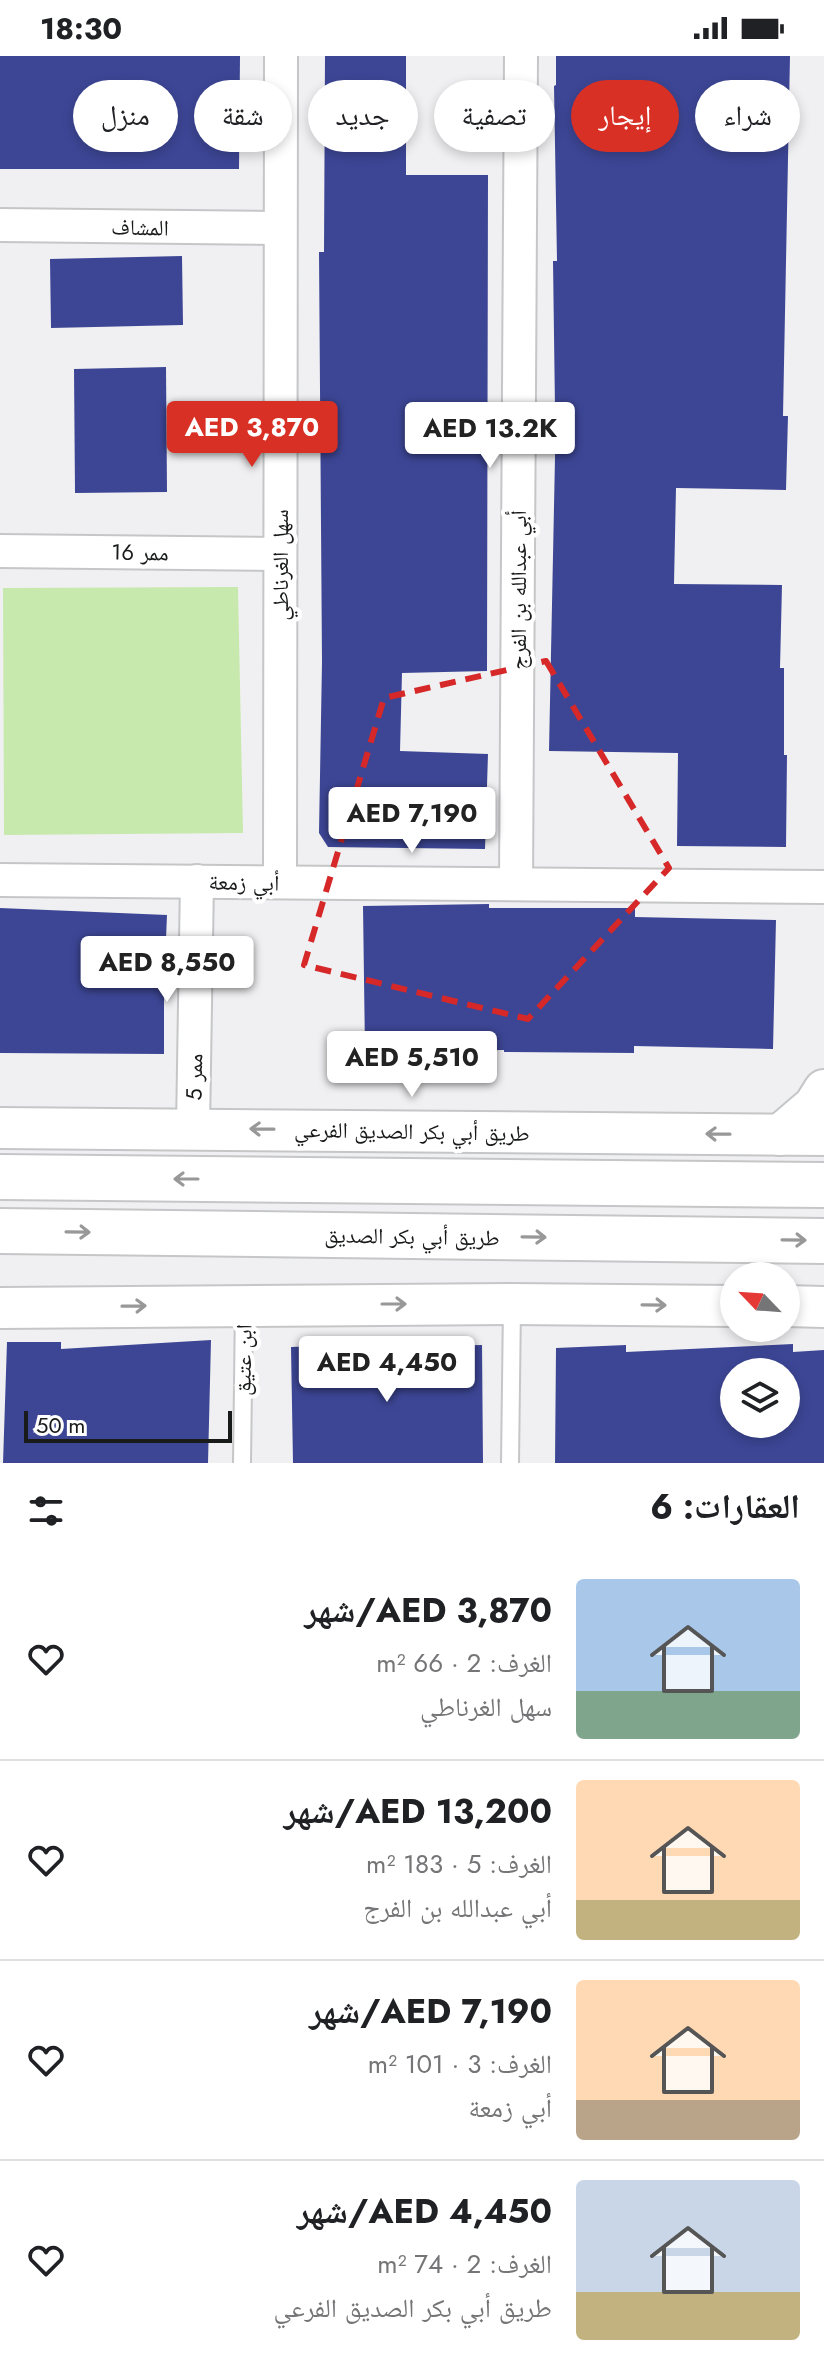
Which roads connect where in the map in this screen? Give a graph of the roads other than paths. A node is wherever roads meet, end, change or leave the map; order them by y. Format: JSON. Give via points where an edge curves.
{"nodes":[{"id":1,"x":281,"y":56,"type":"edge"},
{"id":2,"x":521,"y":56,"type":"edge"},
{"id":3,"x":0,"y":225,"type":"edge"},
{"id":4,"x":280,"y":228,"type":"junction"},
{"id":5,"x":0,"y":551,"type":"edge"},
{"id":6,"x":280,"y":554,"type":"junction"},
{"id":7,"x":0,"y":880,"type":"edge"},
{"id":8,"x":197,"y":881,"type":"junction"},
{"id":9,"x":280,"y":882,"type":"junction"},
{"id":10,"x":516,"y":884,"type":"junction"},
{"id":11,"x":824,"y":887,"type":"edge"},
{"id":12,"x":824,"y":1090,"type":"edge"},
{"id":13,"x":0,"y":1128,"type":"edge"},
{"id":14,"x":193,"y":1128,"type":"junction"},
{"id":15,"x":780,"y":1135,"type":"junction"},
{"id":16,"x":824,"y":1135,"type":"edge"},
{"id":17,"x":824,"y":1160,"type":"edge"},
{"id":18,"x":0,"y":1177,"type":"edge"},
{"id":19,"x":260,"y":1179,"type":"junction"},
{"id":20,"x":824,"y":1185,"type":"edge"},
{"id":21,"x":0,"y":1231,"type":"edge"},
{"id":22,"x":824,"y":1241,"type":"edge"},
{"id":23,"x":512,"y":1304,"type":"junction"},
{"id":24,"x":244,"y":1305,"type":"junction"},
{"id":25,"x":720,"y":1306,"type":"edge"},
{"id":26,"x":800,"y":1306,"type":"edge"},
{"id":27,"x":824,"y":1307,"type":"edge"},
{"id":28,"x":0,"y":1308,"type":"edge"},
{"id":29,"x":242,"y":1463,"type":"edge"},
{"id":30,"x":510,"y":1463,"type":"edge"}],
"edges":[{"from":1,"to":4,"type":"street","name":"سهل الغرناطي"},
{"from":2,"to":10,"type":"street","name":"أبي عبدالله بن الفرج"},
{"from":3,"to":4,"type":"street","name":"المشاف"},
{"from":4,"to":6,"type":"street","name":"سهل الغرناطي"},
{"from":5,"to":6,"type":"street","name":"ممر 16"},
{"from":6,"to":9,"type":"street","name":"سهل الغرناطي"},
{"from":7,"to":8,"type":"street","name":"أبي زمعة"},
{"from":8,"to":9,"type":"street","name":"أبي زمعة"},
{"from":8,"to":14,"type":"street","name":"ممر 5"},
{"from":9,"to":10,"type":"street","name":"أبي زمعة"},
{"from":10,"to":11,"type":"street","name":"أبي زمعة"},
{"from":12,"to":15,"type":"street","via":[[814,1106]]},
{"from":13,"to":14,"type":"street","name":"طريق أبي بكر الصديق الفرعي"},
{"from":15,"to":14,"type":"street","name":"طريق أبي بكر الصديق الفرعي","one_way":true},
{"from":15,"to":16,"type":"street","name":"طريق أبي بكر الصديق الفرعي"},
{"from":17,"to":19,"type":"main road"},
{"from":19,"to":18,"type":"main road","one_way":true},
{"from":19,"to":20,"type":"main road"},
{"from":21,"to":22,"type":"main road","name":"طريق أبي بكر الصديق","one_way":true},
{"from":24,"to":23,"type":"street","one_way":true},
{"from":23,"to":25,"type":"street","one_way":true},
{"from":23,"to":30,"type":"lane"},
{"from":28,"to":24,"type":"street","one_way":true},
{"from":24,"to":29,"type":"lane","name":"ابن عتيق"},
{"from":26,"to":27,"type":"street"}]}
